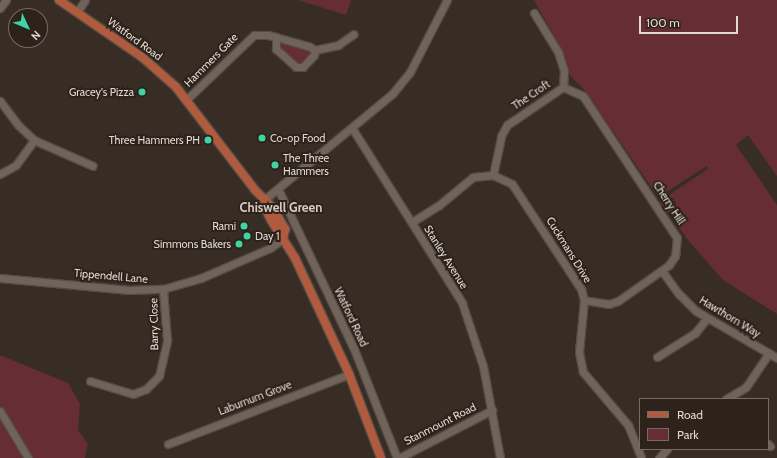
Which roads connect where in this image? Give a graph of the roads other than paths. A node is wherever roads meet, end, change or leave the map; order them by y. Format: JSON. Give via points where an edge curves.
{"nodes":[{"id":1,"x":6,"y":0,"type":"edge"},
{"id":2,"x":59,"y":0,"type":"edge"},
{"id":3,"x":86,"y":0,"type":"edge"},
{"id":4,"x":447,"y":0,"type":"edge"},
{"id":5,"x":0,"y":8,"type":"edge"},
{"id":6,"x":77,"y":12,"type":"junction"},
{"id":7,"x":534,"y":13,"type":"dead end"},
{"id":8,"x":354,"y":34,"type":"dead end"},
{"id":9,"x":276,"y":37,"type":"junction"},
{"id":10,"x":315,"y":50,"type":"junction"},
{"id":11,"x":563,"y":87,"type":"junction"},
{"id":12,"x":186,"y":100,"type":"junction"},
{"id":13,"x":0,"y":101,"type":"edge"},
{"id":14,"x":352,"y":128,"type":"junction"},
{"id":15,"x":34,"y":140,"type":"junction"},
{"id":16,"x":92,"y":166,"type":"dead end"},
{"id":17,"x":0,"y":174,"type":"edge"},
{"id":18,"x":493,"y":174,"type":"junction"},
{"id":19,"x":278,"y":189,"type":"junction"},
{"id":20,"x":265,"y":199,"type":"junction"},
{"id":21,"x":412,"y":222,"type":"junction"},
{"id":22,"x":282,"y":239,"type":"junction"},
{"id":23,"x":662,"y":271,"type":"junction"},
{"id":24,"x":0,"y":278,"type":"edge"},
{"id":25,"x":163,"y":289,"type":"junction"},
{"id":26,"x":584,"y":300,"type":"junction"},
{"id":27,"x":706,"y":318,"type":"junction"},
{"id":28,"x":769,"y":354,"type":"junction"},
{"id":29,"x":656,"y":357,"type":"dead end"},
{"id":30,"x":777,"y":358,"type":"edge"},
{"id":31,"x":349,"y":374,"type":"junction"},
{"id":32,"x":90,"y":381,"type":"dead end"},
{"id":33,"x":731,"y":398,"type":"edge"},
{"id":34,"x":0,"y":410,"type":"edge"},
{"id":35,"x":492,"y":410,"type":"junction"},
{"id":36,"x":168,"y":444,"type":"dead end"},
{"id":37,"x":666,"y":450,"type":"edge"},
{"id":38,"x":28,"y":458,"type":"edge"},
{"id":39,"x":381,"y":458,"type":"edge"},
{"id":40,"x":398,"y":458,"type":"edge"},
{"id":41,"x":500,"y":458,"type":"edge"},
{"id":42,"x":641,"y":458,"type":"edge"},
{"id":43,"x":659,"y":458,"type":"edge"}],
"edges":[{"from":1,"to":5,"type":"street"},
{"from":2,"to":6,"type":"main road","name":"Watford Road"},
{"from":3,"to":6,"type":"street"},
{"from":4,"to":14,"type":"street","via":[[402,82],[384,102]]},
{"from":6,"to":12,"type":"main road","name":"Watford Road","via":[[142,56]]},
{"from":7,"to":11,"type":"street","name":"The Croft","via":[[560,57],[564,70]]},
{"from":8,"to":10,"type":"street","via":[[338,45]]},
{"from":9,"to":10,"type":"street","name":"Hammers Gate"},
{"from":9,"to":10,"type":"street","via":[[276,49],[296,67],[305,66]]},
{"from":9,"to":12,"type":"street","name":"Hammers Gate","via":[[252,36]]},
{"from":11,"to":18,"type":"street","name":"The Croft","via":[[507,125],[501,136]]},
{"from":11,"to":23,"type":"street","name":"Cherry Hill","via":[[583,96],[673,229],[677,238],[675,256]]},
{"from":12,"to":20,"type":"main road","name":"Watford Road","via":[[255,190]]},
{"from":13,"to":15,"type":"street","via":[[18,125]]},
{"from":14,"to":19,"type":"street","via":[[299,168]]},
{"from":14,"to":21,"type":"street","name":"Stanley Avenue"},
{"from":15,"to":16,"type":"street"},
{"from":15,"to":17,"type":"street","via":[[16,165]]},
{"from":18,"to":21,"type":"street","via":[[467,180],[438,206]]},
{"from":18,"to":26,"type":"street","name":"Cuckmans Drive","via":[[516,189],[578,283]]},
{"from":19,"to":20,"type":"street"},
{"from":19,"to":40,"type":"street","name":"Watford Road","via":[[354,349]]},
{"from":20,"to":22,"type":"main road","name":"Watford Road","via":[[265,208]]},
{"from":21,"to":35,"type":"street","name":"Stanley Avenue","via":[[462,303],[483,366]]},
{"from":22,"to":25,"type":"street","name":"Tippendell Lane","via":[[270,248],[201,278]]},
{"from":22,"to":31,"type":"main road","name":"Watford Road","via":[[295,258]]},
{"from":23,"to":26,"type":"street","name":"Cherry Hill","via":[[613,303]]},
{"from":23,"to":27,"type":"street","name":"Hawthorn Way","via":[[686,303]]},
{"from":24,"to":25,"type":"street","name":"Tippendell Lane","via":[[129,290]]},
{"from":25,"to":32,"type":"street","name":"Barry Close","via":[[167,340],[159,376],[146,389],[133,394]]},
{"from":26,"to":42,"type":"street","name":"Cuckmans Drive","via":[[579,352],[583,372],[594,389],[625,421]]},
{"from":27,"to":28,"type":"street","name":"Hawthorn Way"},
{"from":27,"to":29,"type":"street","via":[[695,333]]},
{"from":28,"to":30,"type":"street","name":"Hawthorn Way"},
{"from":28,"to":33,"type":"street","via":[[756,376]]},
{"from":31,"to":36,"type":"street","name":"Laburnum Grove"},
{"from":31,"to":39,"type":"main road","name":"Watford Road"},
{"from":34,"to":38,"type":"street"},
{"from":35,"to":40,"type":"street","name":"Stanmount Road"},
{"from":35,"to":41,"type":"street","name":"Stanley Avenue"},
{"from":37,"to":43,"type":"street"}]}
